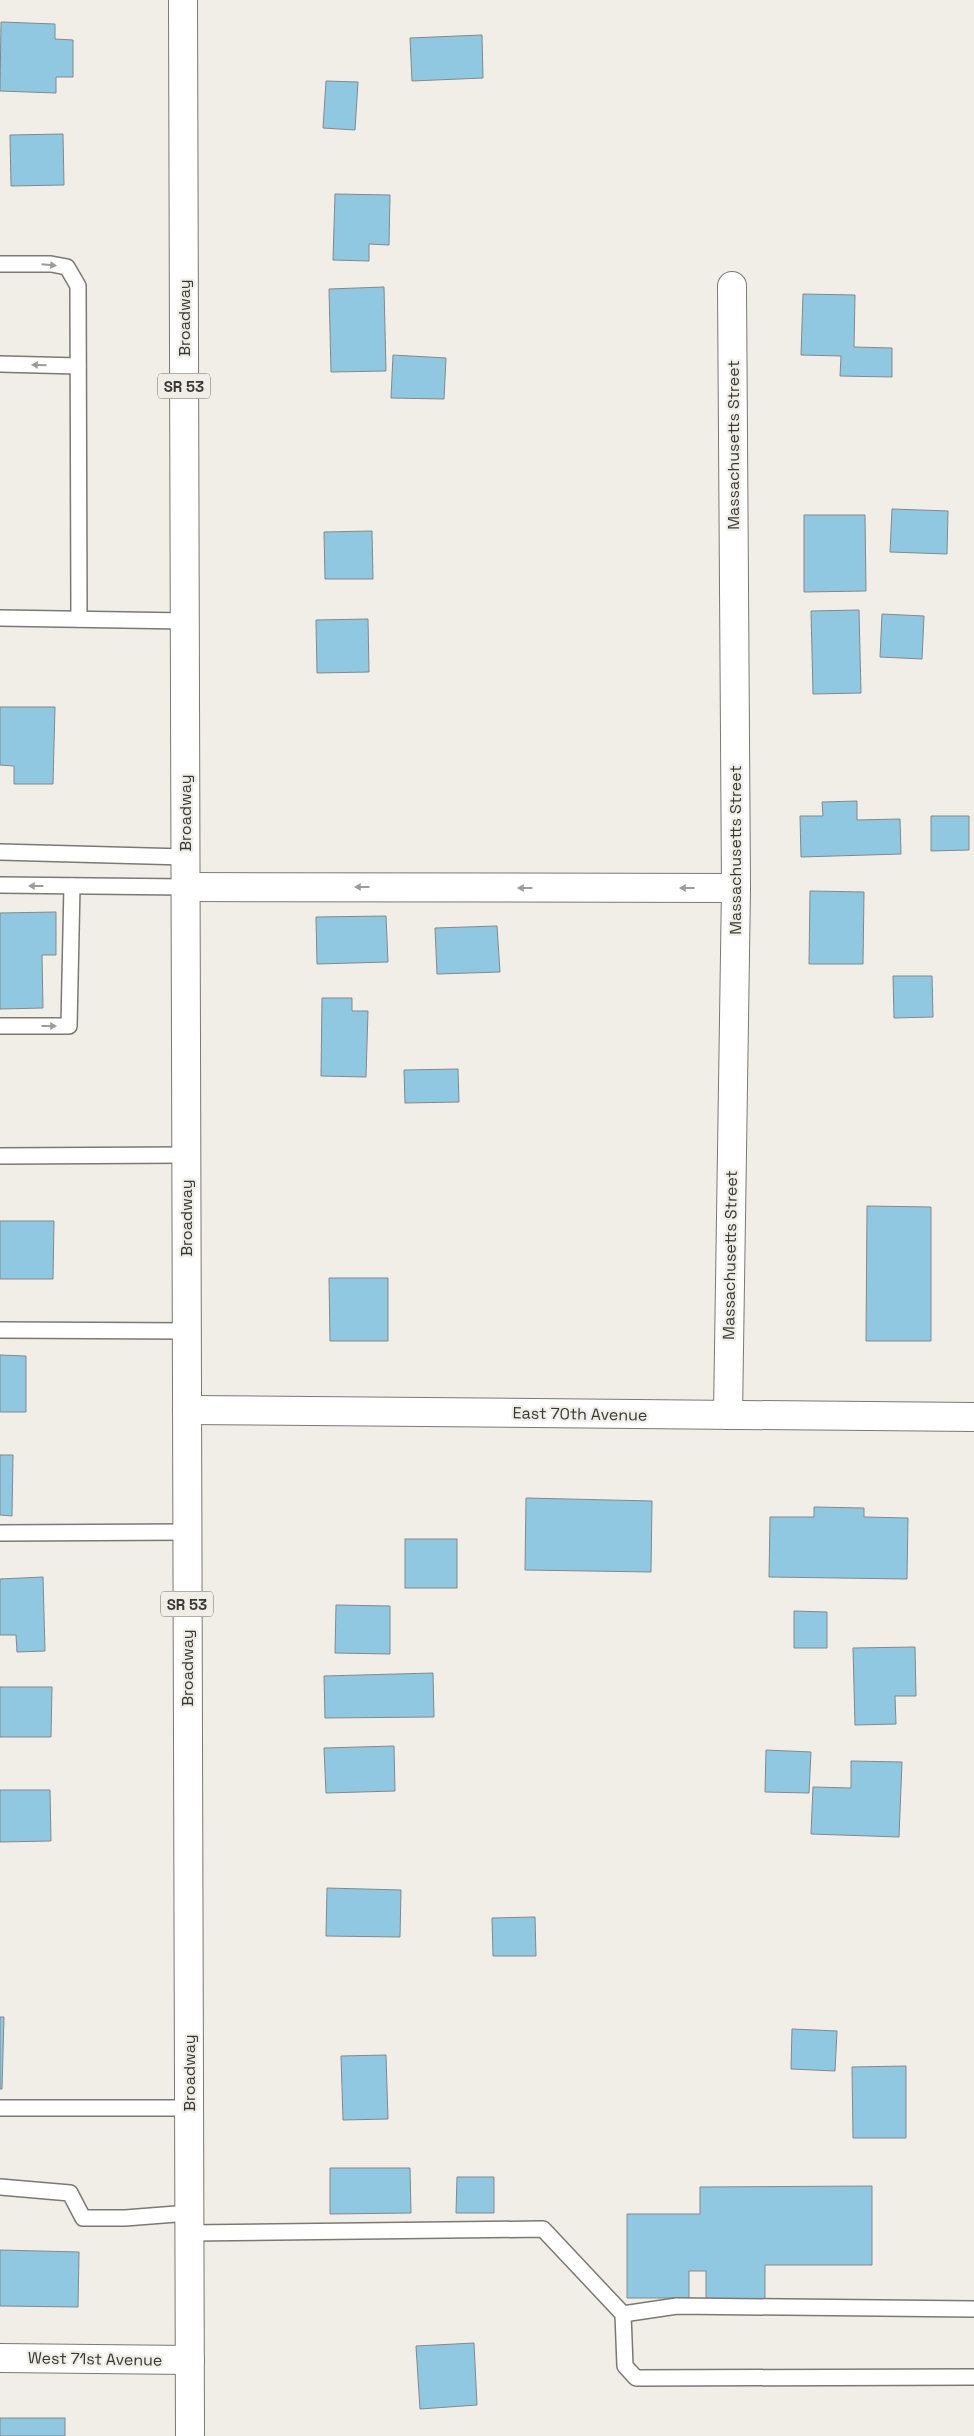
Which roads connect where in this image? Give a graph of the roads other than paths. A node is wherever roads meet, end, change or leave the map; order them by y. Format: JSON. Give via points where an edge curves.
{"nodes":[{"id":1,"x":183,"y":0,"type":"edge"},
{"id":2,"x":0,"y":264,"type":"edge"},
{"id":3,"x":732,"y":286,"type":"dead end"},
{"id":4,"x":0,"y":364,"type":"edge"},
{"id":5,"x":78,"y":366,"type":"junction"},
{"id":6,"x":0,"y":618,"type":"edge"},
{"id":7,"x":79,"y":619,"type":"junction"},
{"id":8,"x":185,"y":621,"type":"junction"},
{"id":9,"x":0,"y":852,"type":"edge"},
{"id":10,"x":185,"y":857,"type":"junction"},
{"id":11,"x":0,"y":886,"type":"edge"},
{"id":12,"x":72,"y":886,"type":"junction"},
{"id":13,"x":185,"y":887,"type":"junction"},
{"id":14,"x":736,"y":888,"type":"junction"},
{"id":15,"x":0,"y":1026,"type":"edge"},
{"id":16,"x":186,"y":1155,"type":"junction"},
{"id":17,"x":0,"y":1156,"type":"edge"},
{"id":18,"x":0,"y":1330,"type":"edge"},
{"id":19,"x":186,"y":1331,"type":"junction"},
{"id":20,"x":187,"y":1410,"type":"junction"},
{"id":21,"x":728,"y":1415,"type":"junction"},
{"id":22,"x":974,"y":1417,"type":"edge"},
{"id":23,"x":187,"y":1532,"type":"junction"},
{"id":24,"x":0,"y":1534,"type":"edge"},
{"id":25,"x":0,"y":2108,"type":"edge"},
{"id":26,"x":189,"y":2108,"type":"junction"},
{"id":27,"x":0,"y":2188,"type":"edge"},
{"id":28,"x":189,"y":2223,"type":"junction"},
{"id":29,"x":974,"y":2309,"type":"edge"},
{"id":30,"x":623,"y":2314,"type":"junction"},
{"id":31,"x":0,"y":2358,"type":"edge"},
{"id":32,"x":190,"y":2360,"type":"junction"},
{"id":33,"x":974,"y":2377,"type":"edge"},
{"id":34,"x":190,"y":2436,"type":"edge"}],
"edges":[{"from":1,"to":8,"type":"street","name":"Broadway","number":"SR 53"},
{"from":2,"to":5,"type":"lane","one_way":true,"via":[[67,267],[78,286]]},
{"from":3,"to":14,"type":"street","name":"Massachusetts Street"},
{"from":5,"to":4,"type":"lane","one_way":true},
{"from":5,"to":7,"type":"lane"},
{"from":6,"to":7,"type":"lane"},
{"from":7,"to":8,"type":"lane"},
{"from":8,"to":10,"type":"street","name":"Broadway","number":"SR 53"},
{"from":9,"to":10,"type":"lane"},
{"from":10,"to":13,"type":"street","name":"Broadway","number":"SR 53"},
{"from":12,"to":11,"type":"lane","one_way":true},
{"from":12,"to":13,"type":"lane"},
{"from":15,"to":12,"type":"lane","one_way":true,"via":[[69,1026]]},
{"from":14,"to":13,"type":"street","one_way":true},
{"from":13,"to":16,"type":"street","name":"Broadway","number":"SR 53"},
{"from":14,"to":21,"type":"street","name":"Massachusetts Street"},
{"from":16,"to":17,"type":"lane"},
{"from":16,"to":19,"type":"street","name":"Broadway","number":"SR 53"},
{"from":18,"to":19,"type":"lane"},
{"from":19,"to":20,"type":"street","name":"Broadway","number":"SR 53"},
{"from":20,"to":21,"type":"street","name":"East 70th Avenue"},
{"from":20,"to":23,"type":"street","name":"Broadway","number":"SR 53"},
{"from":21,"to":22,"type":"street","name":"East 70th Avenue"},
{"from":23,"to":24,"type":"lane"},
{"from":23,"to":26,"type":"street","name":"Broadway","number":"SR 53"},
{"from":25,"to":26,"type":"lane"},
{"from":26,"to":28,"type":"street","name":"Broadway","number":"SR 53"},
{"from":27,"to":28,"type":"lane","via":[[70,2193],[83,2218]]},
{"from":28,"to":30,"type":"lane","via":[[543,2228]]},
{"from":28,"to":32,"type":"street","name":"Broadway","number":"SR 53"},
{"from":29,"to":30,"type":"lane","via":[[678,2306]]},
{"from":30,"to":33,"type":"lane","via":[[625,2366],[636,2378]]},
{"from":31,"to":32,"type":"street","name":"West 71st Avenue"},
{"from":32,"to":34,"type":"street","name":"Broadway","number":"SR 53"}]}
